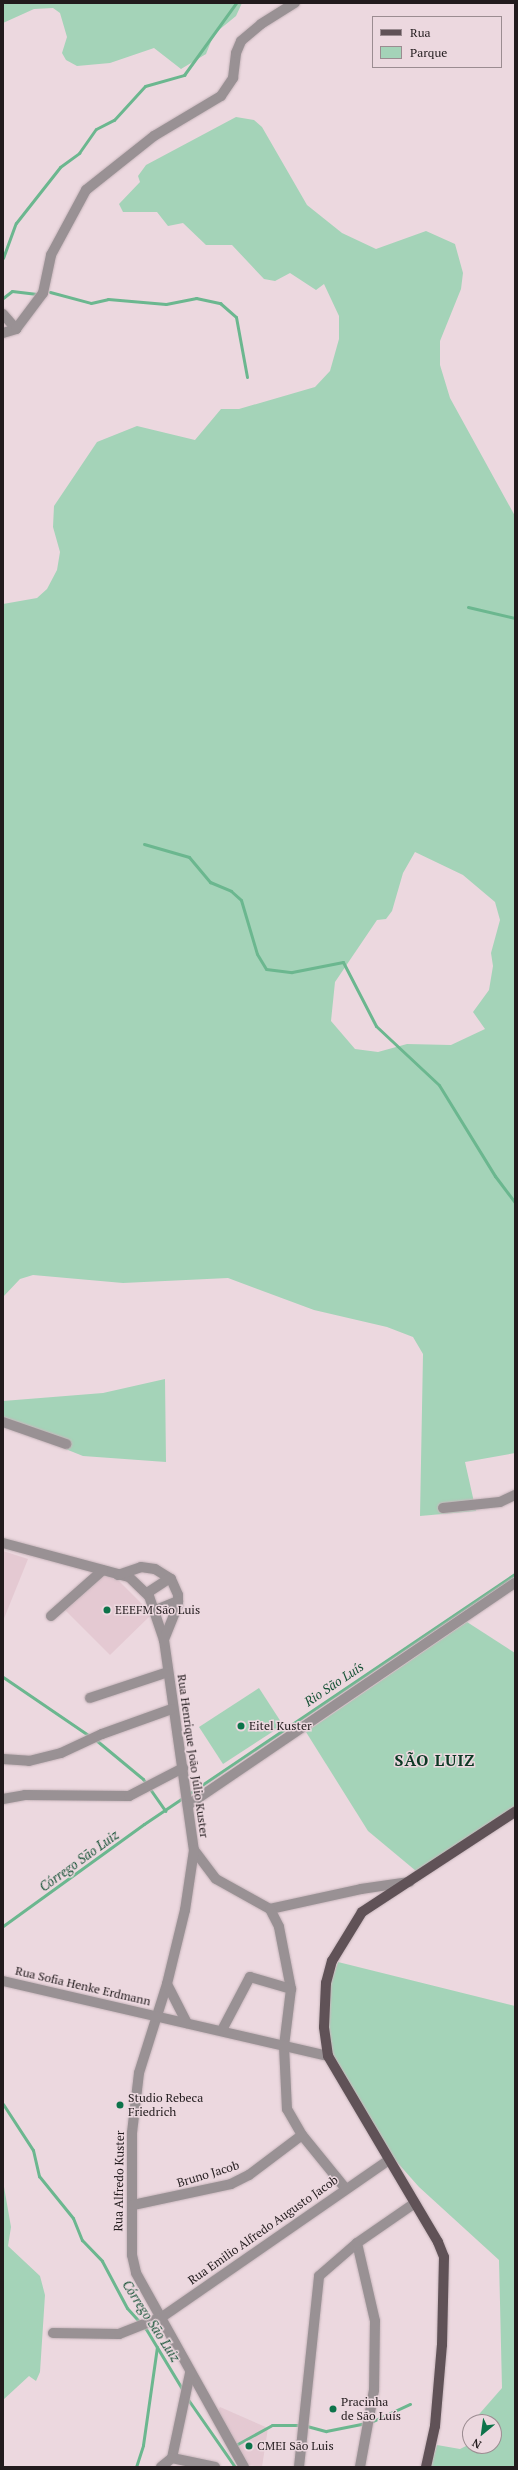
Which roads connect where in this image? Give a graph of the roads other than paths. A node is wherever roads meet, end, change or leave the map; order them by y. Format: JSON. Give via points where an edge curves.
{"nodes":[{"id":1,"x":295,"y":3,"type":"edge"},
{"id":2,"x":3,"y":314,"type":"edge"},
{"id":3,"x":16,"y":329,"type":"junction"},
{"id":4,"x":3,"y":333,"type":"edge"},
{"id":5,"x":3,"y":1422,"type":"edge"},
{"id":6,"x":66,"y":1444,"type":"dead end"},
{"id":7,"x":515,"y":1495,"type":"edge"},
{"id":8,"x":443,"y":1508,"type":"dead end"},
{"id":9,"x":3,"y":1543,"type":"edge"},
{"id":10,"x":103,"y":1570,"type":"junction"},
{"id":11,"x":116,"y":1575,"type":"junction"},
{"id":12,"x":170,"y":1578,"type":"junction"},
{"id":13,"x":515,"y":1583,"type":"edge"},
{"id":14,"x":147,"y":1593,"type":"junction"},
{"id":15,"x":178,"y":1601,"type":"junction"},
{"id":16,"x":156,"y":1610,"type":"junction"},
{"id":17,"x":51,"y":1616,"type":"dead end"},
{"id":18,"x":164,"y":1640,"type":"junction"},
{"id":19,"x":168,"y":1672,"type":"junction"},
{"id":20,"x":90,"y":1698,"type":"dead end"},
{"id":21,"x":172,"y":1709,"type":"junction"},
{"id":22,"x":3,"y":1759,"type":"edge"},
{"id":23,"x":183,"y":1768,"type":"junction"},
{"id":24,"x":3,"y":1799,"type":"edge"},
{"id":25,"x":188,"y":1803,"type":"junction"},
{"id":26,"x":515,"y":1812,"type":"edge"},
{"id":27,"x":194,"y":1850,"type":"junction"},
{"id":28,"x":411,"y":1882,"type":"junction"},
{"id":29,"x":270,"y":1909,"type":"junction"},
{"id":30,"x":3,"y":1982,"type":"edge"},
{"id":31,"x":167,"y":1984,"type":"junction"},
{"id":32,"x":291,"y":1989,"type":"junction"},
{"id":33,"x":158,"y":2016,"type":"junction"},
{"id":34,"x":187,"y":2023,"type":"junction"},
{"id":35,"x":222,"y":2030,"type":"junction"},
{"id":36,"x":284,"y":2046,"type":"junction"},
{"id":37,"x":328,"y":2056,"type":"junction"},
{"id":38,"x":302,"y":2134,"type":"junction"},
{"id":39,"x":389,"y":2160,"type":"junction"},
{"id":40,"x":345,"y":2188,"type":"junction"},
{"id":41,"x":415,"y":2203,"type":"junction"},
{"id":42,"x":133,"y":2205,"type":"junction"},
{"id":43,"x":356,"y":2244,"type":"junction"},
{"id":44,"x":157,"y":2319,"type":"junction"},
{"id":45,"x":53,"y":2333,"type":"dead end"},
{"id":46,"x":190,"y":2373,"type":"junction"},
{"id":47,"x":172,"y":2458,"type":"junction"},
{"id":48,"x":161,"y":2467,"type":"edge"},
{"id":49,"x":215,"y":2467,"type":"edge"},
{"id":50,"x":244,"y":2467,"type":"edge"},
{"id":51,"x":299,"y":2467,"type":"edge"},
{"id":52,"x":360,"y":2467,"type":"edge"},
{"id":53,"x":426,"y":2467,"type":"edge"}],
"edges":[{"from":1,"to":3,"type":"street","via":[[260,24],[241,42],[236,53],[233,78],[221,96],[154,136],[86,190],[51,255],[43,293]]},
{"from":2,"to":3,"type":"street"},
{"from":3,"to":4,"type":"street"},
{"from":5,"to":6,"type":"street"},
{"from":7,"to":8,"type":"street","via":[[500,1502]]},
{"from":9,"to":10,"type":"street","name":"Rua Henrique João Júlio Kuster"},
{"from":10,"to":11,"type":"street","name":"Rua Henrique João Júlio Kuster"},
{"from":10,"to":17,"type":"street"},
{"from":11,"to":12,"type":"street","via":[[141,1567],[155,1569]]},
{"from":11,"to":14,"type":"street","name":"Rua Henrique João Júlio Kuster","via":[[129,1578]]},
{"from":12,"to":14,"type":"street"},
{"from":12,"to":15,"type":"street"},
{"from":13,"to":25,"type":"street"},
{"from":14,"to":16,"type":"street","name":"Rua Henrique João Júlio Kuster"},
{"from":15,"to":16,"type":"street"},
{"from":15,"to":18,"type":"street","name":"Rua Henrique João Júlio Kuster"},
{"from":16,"to":18,"type":"street","name":"Rua Henrique João Júlio Kuster"},
{"from":18,"to":19,"type":"street","name":"Rua Henrique João Júlio Kuster"},
{"from":19,"to":20,"type":"street"},
{"from":19,"to":21,"type":"street","name":"Rua Henrique João Júlio Kuster"},
{"from":21,"to":22,"type":"street","via":[[39,1760]]},
{"from":21,"to":23,"type":"street","name":"Rua Henrique João Júlio Kuster"},
{"from":23,"to":24,"type":"street","via":[[144,1790],[117,1798],[25,1795]]},
{"from":23,"to":25,"type":"street","name":"Rua Henrique João Júlio Kuster"},
{"from":25,"to":27,"type":"street","name":"Rua Henrique João Júlio Kuster"},
{"from":26,"to":28,"type":"main road"},
{"from":27,"to":29,"type":"street","name":"Rua Henrique João Júlio Kuster","via":[[216,1879]]},
{"from":27,"to":31,"type":"street","name":"Rua Alfredo Kuster","via":[[185,1910]]},
{"from":28,"to":29,"type":"street","via":[[361,1889]]},
{"from":28,"to":37,"type":"main road","via":[[362,1912],[332,1961],[325,2014]]},
{"from":29,"to":32,"type":"street","via":[[279,1927]]},
{"from":30,"to":33,"type":"street","name":"Rua Sofia Henke Erdmann"},
{"from":31,"to":33,"type":"street","name":"Rua Alfredo Kuster"},
{"from":31,"to":34,"type":"street"},
{"from":32,"to":35,"type":"street","via":[[250,1977]]},
{"from":32,"to":36,"type":"street"},
{"from":33,"to":34,"type":"street","name":"Rua Sofia Henke Erdmann"},
{"from":33,"to":42,"type":"street","name":"Rua Alfredo Kuster","via":[[139,2073],[132,2133]]},
{"from":34,"to":35,"type":"street","name":"Rua Sofia Henke Erdmann"},
{"from":35,"to":36,"type":"street","name":"Rua Sofia Henke Erdmann"},
{"from":36,"to":37,"type":"street","name":"Rua Sofia Henke Erdmann"},
{"from":36,"to":38,"type":"street","via":[[288,2108]]},
{"from":37,"to":39,"type":"main road"},
{"from":38,"to":40,"type":"street"},
{"from":38,"to":42,"type":"street","name":"Bruno Jacob","via":[[249,2175],[231,2184]]},
{"from":39,"to":40,"type":"street","name":"Rua Emilio Alfredo Augusto Jacob"},
{"from":39,"to":41,"type":"main road"},
{"from":40,"to":44,"type":"street","name":"Rua Emilio Alfredo Augusto Jacob"},
{"from":41,"to":43,"type":"street"},
{"from":41,"to":53,"type":"main road","via":[[438,2242],[445,2271],[441,2360]]},
{"from":42,"to":44,"type":"street","name":"Rua Alfredo Kuster","via":[[133,2263]]},
{"from":43,"to":51,"type":"street","via":[[322,2272],[317,2281]]},
{"from":43,"to":52,"type":"street","via":[[375,2321],[374,2390]]},
{"from":44,"to":45,"type":"street","name":"Rua Emilio Alfredo Augusto Jacob","via":[[132,2330],[113,2334]]},
{"from":44,"to":46,"type":"street","name":"Rua Alfredo Kuster"},
{"from":46,"to":47,"type":"street"},
{"from":46,"to":50,"type":"street","name":"Rua Alfredo Kuster"},
{"from":47,"to":48,"type":"street"},
{"from":47,"to":49,"type":"street"}]}
